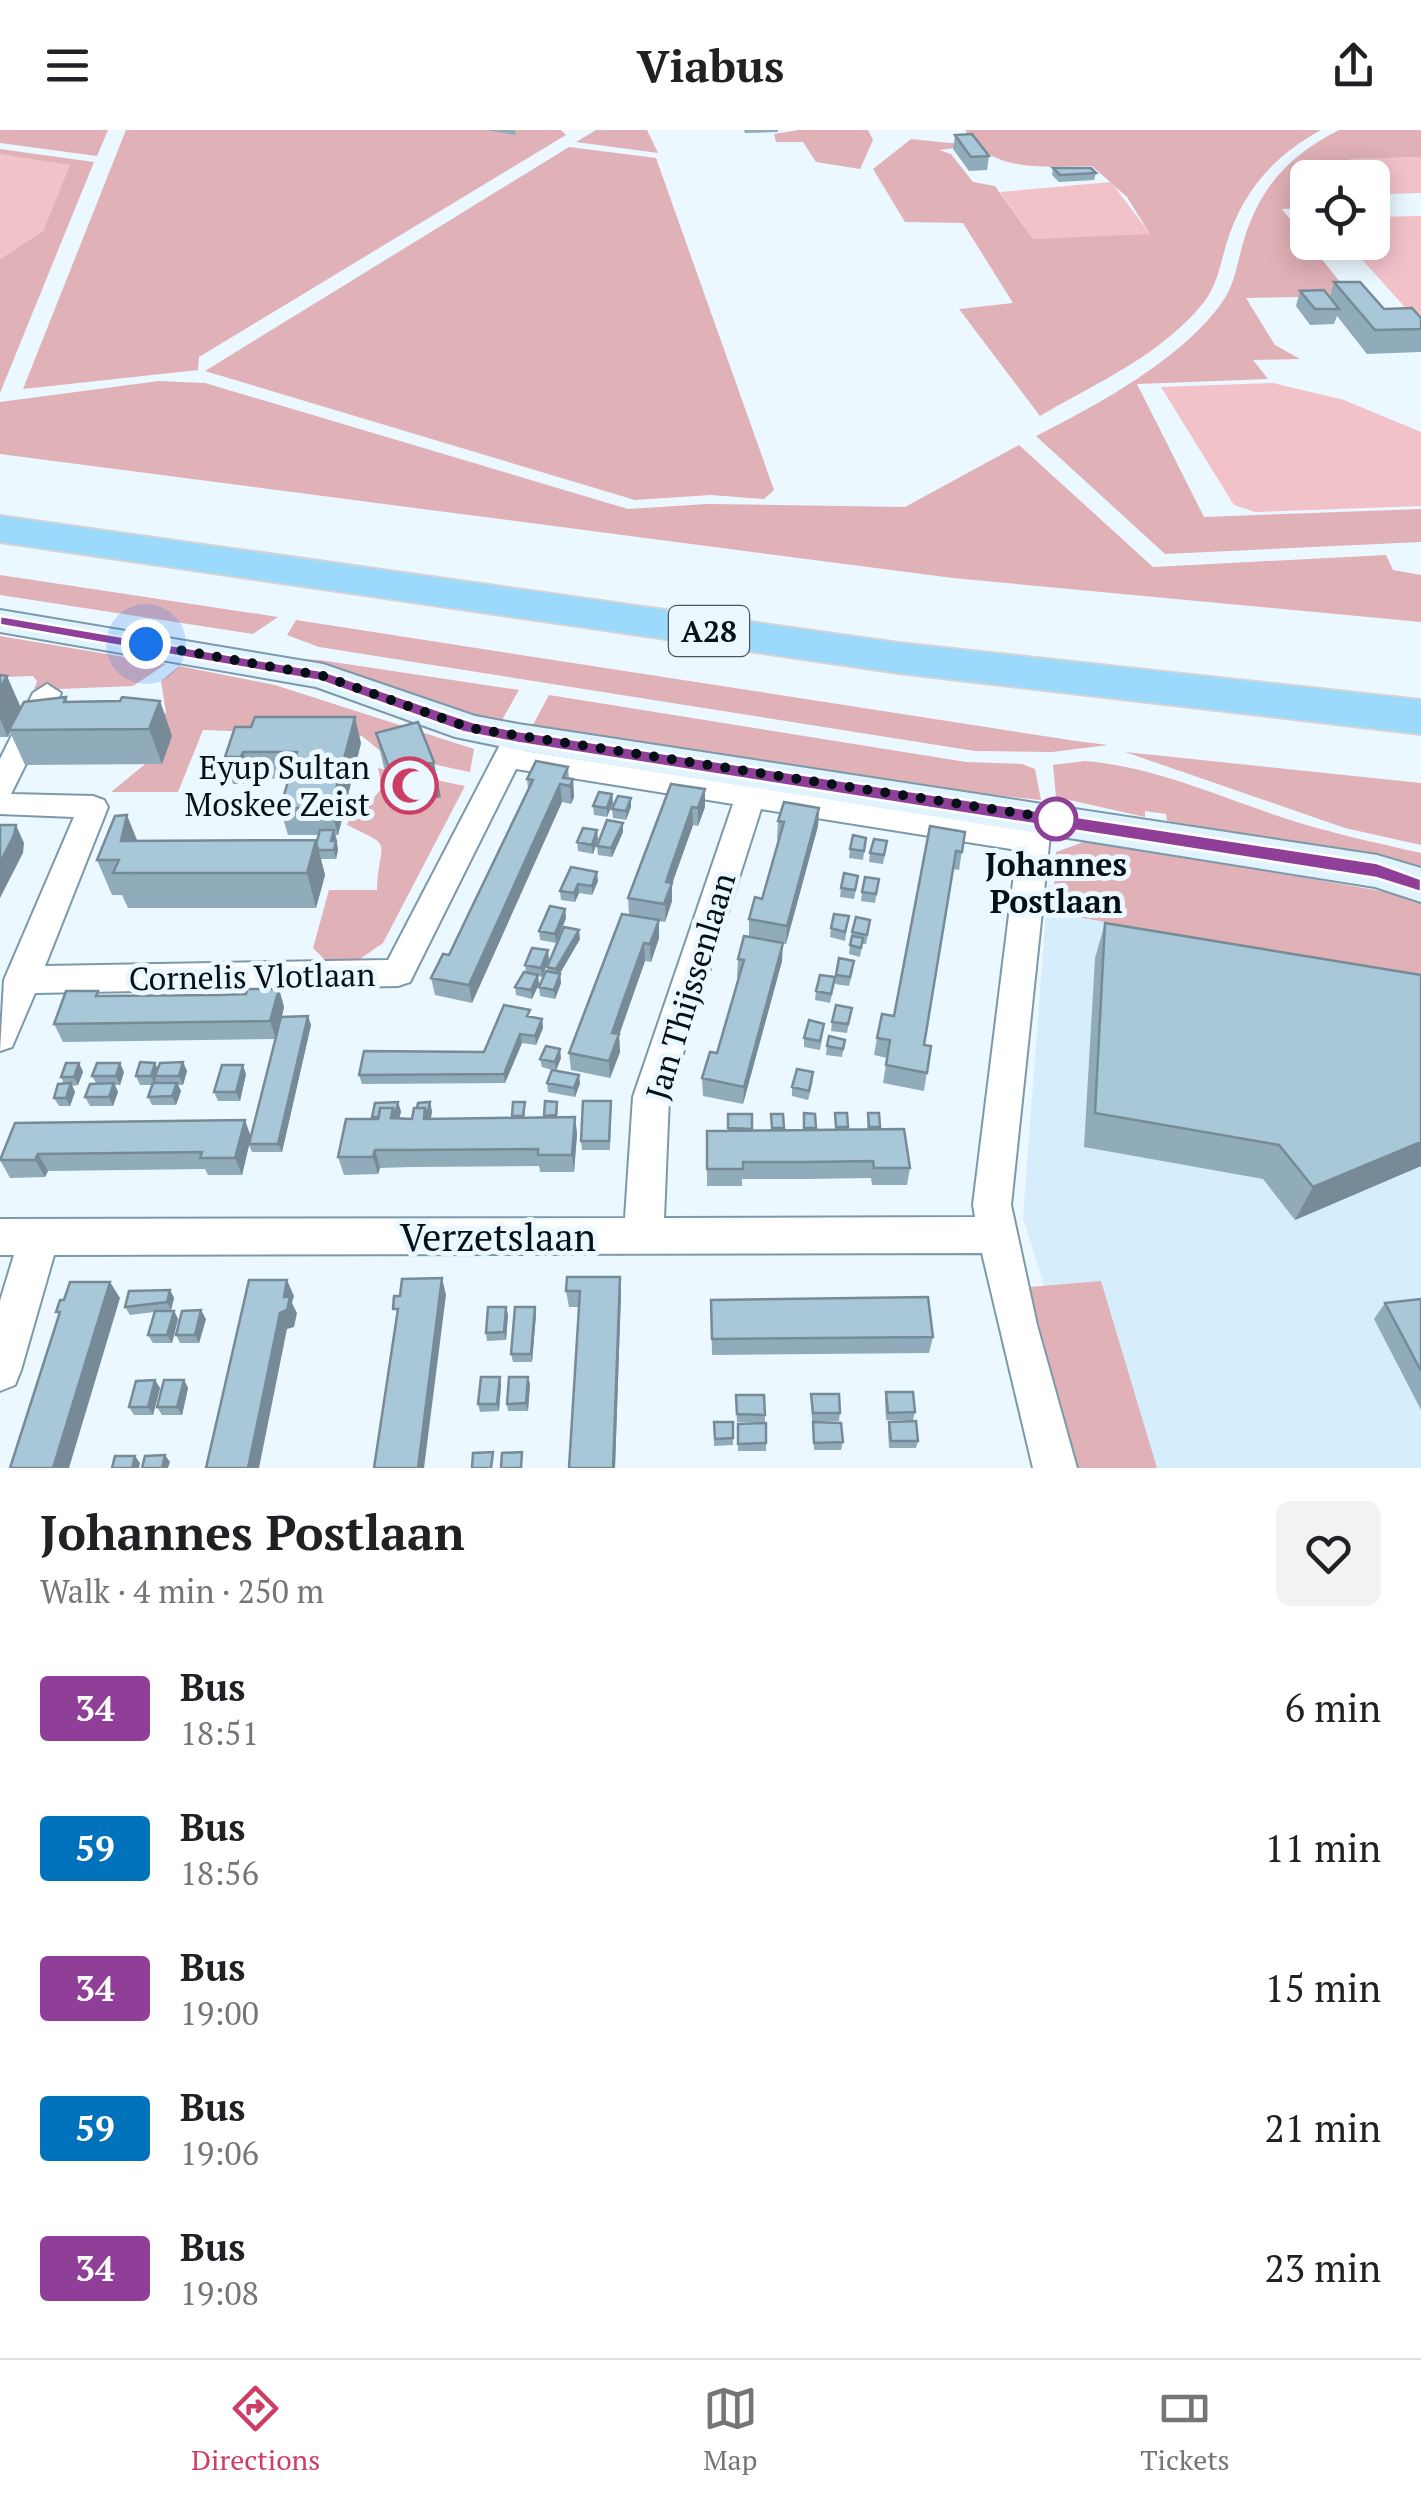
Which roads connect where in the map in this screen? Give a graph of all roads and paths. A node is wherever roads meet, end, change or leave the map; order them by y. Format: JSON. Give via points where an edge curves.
{"nodes":[{"id":1,"x":0,"y":496,"type":"edge"},
{"id":2,"x":0,"y":528,"type":"edge"},
{"id":3,"x":0,"y":621,"type":"edge"},
{"id":4,"x":1421,"y":679,"type":"edge"},
{"id":5,"x":47,"y":693,"type":"dead end"},
{"id":6,"x":1421,"y":717,"type":"edge"},
{"id":7,"x":514,"y":748,"type":"junction"},
{"id":8,"x":0,"y":788,"type":"edge"},
{"id":9,"x":750,"y":797,"type":"junction"},
{"id":10,"x":0,"y":804,"type":"edge"},
{"id":11,"x":1035,"y":829,"type":"junction"},
{"id":12,"x":1421,"y":885,"type":"edge"},
{"id":13,"x":21,"y":980,"type":"junction"},
{"id":14,"x":0,"y":1037,"type":"edge"},
{"id":15,"x":997,"y":1235,"type":"junction"},
{"id":16,"x":20,"y":1237,"type":"edge"},
{"id":17,"x":643,"y":1237,"type":"junction"},
{"id":18,"x":0,"y":1370,"type":"edge"},
{"id":19,"x":1055,"y":1468,"type":"edge"}],
"edges":[{"from":1,"to":4,"type":"highway","number":"A28","via":[[821,612]]},
{"from":2,"to":6,"type":"highway","number":"A28","via":[[899,658]]},
{"from":3,"to":7,"type":"main road","via":[[323,676]]},
{"from":5,"to":8,"type":"street"},
{"from":7,"to":9,"type":"street"},
{"from":7,"to":11,"type":"main road"},
{"from":7,"to":13,"type":"street","name":"Cornelis Vlotlaan","via":[[398,974]]},
{"from":9,"to":11,"type":"street"},
{"from":9,"to":17,"type":"street","name":"Jan Thijssenlaan","via":[[651,1097]]},
{"from":10,"to":13,"type":"street","via":[[93,807]]},
{"from":11,"to":12,"type":"main road","via":[[1377,870]]},
{"from":11,"to":15,"type":"street","via":[[992,1205]]},
{"from":13,"to":14,"type":"street"},
{"from":15,"to":17,"type":"street","name":"Verzetslaan"},
{"from":15,"to":19,"type":"street"},
{"from":16,"to":17,"type":"street","name":"Verzetslaan"},
{"from":16,"to":18,"type":"street"}]}
